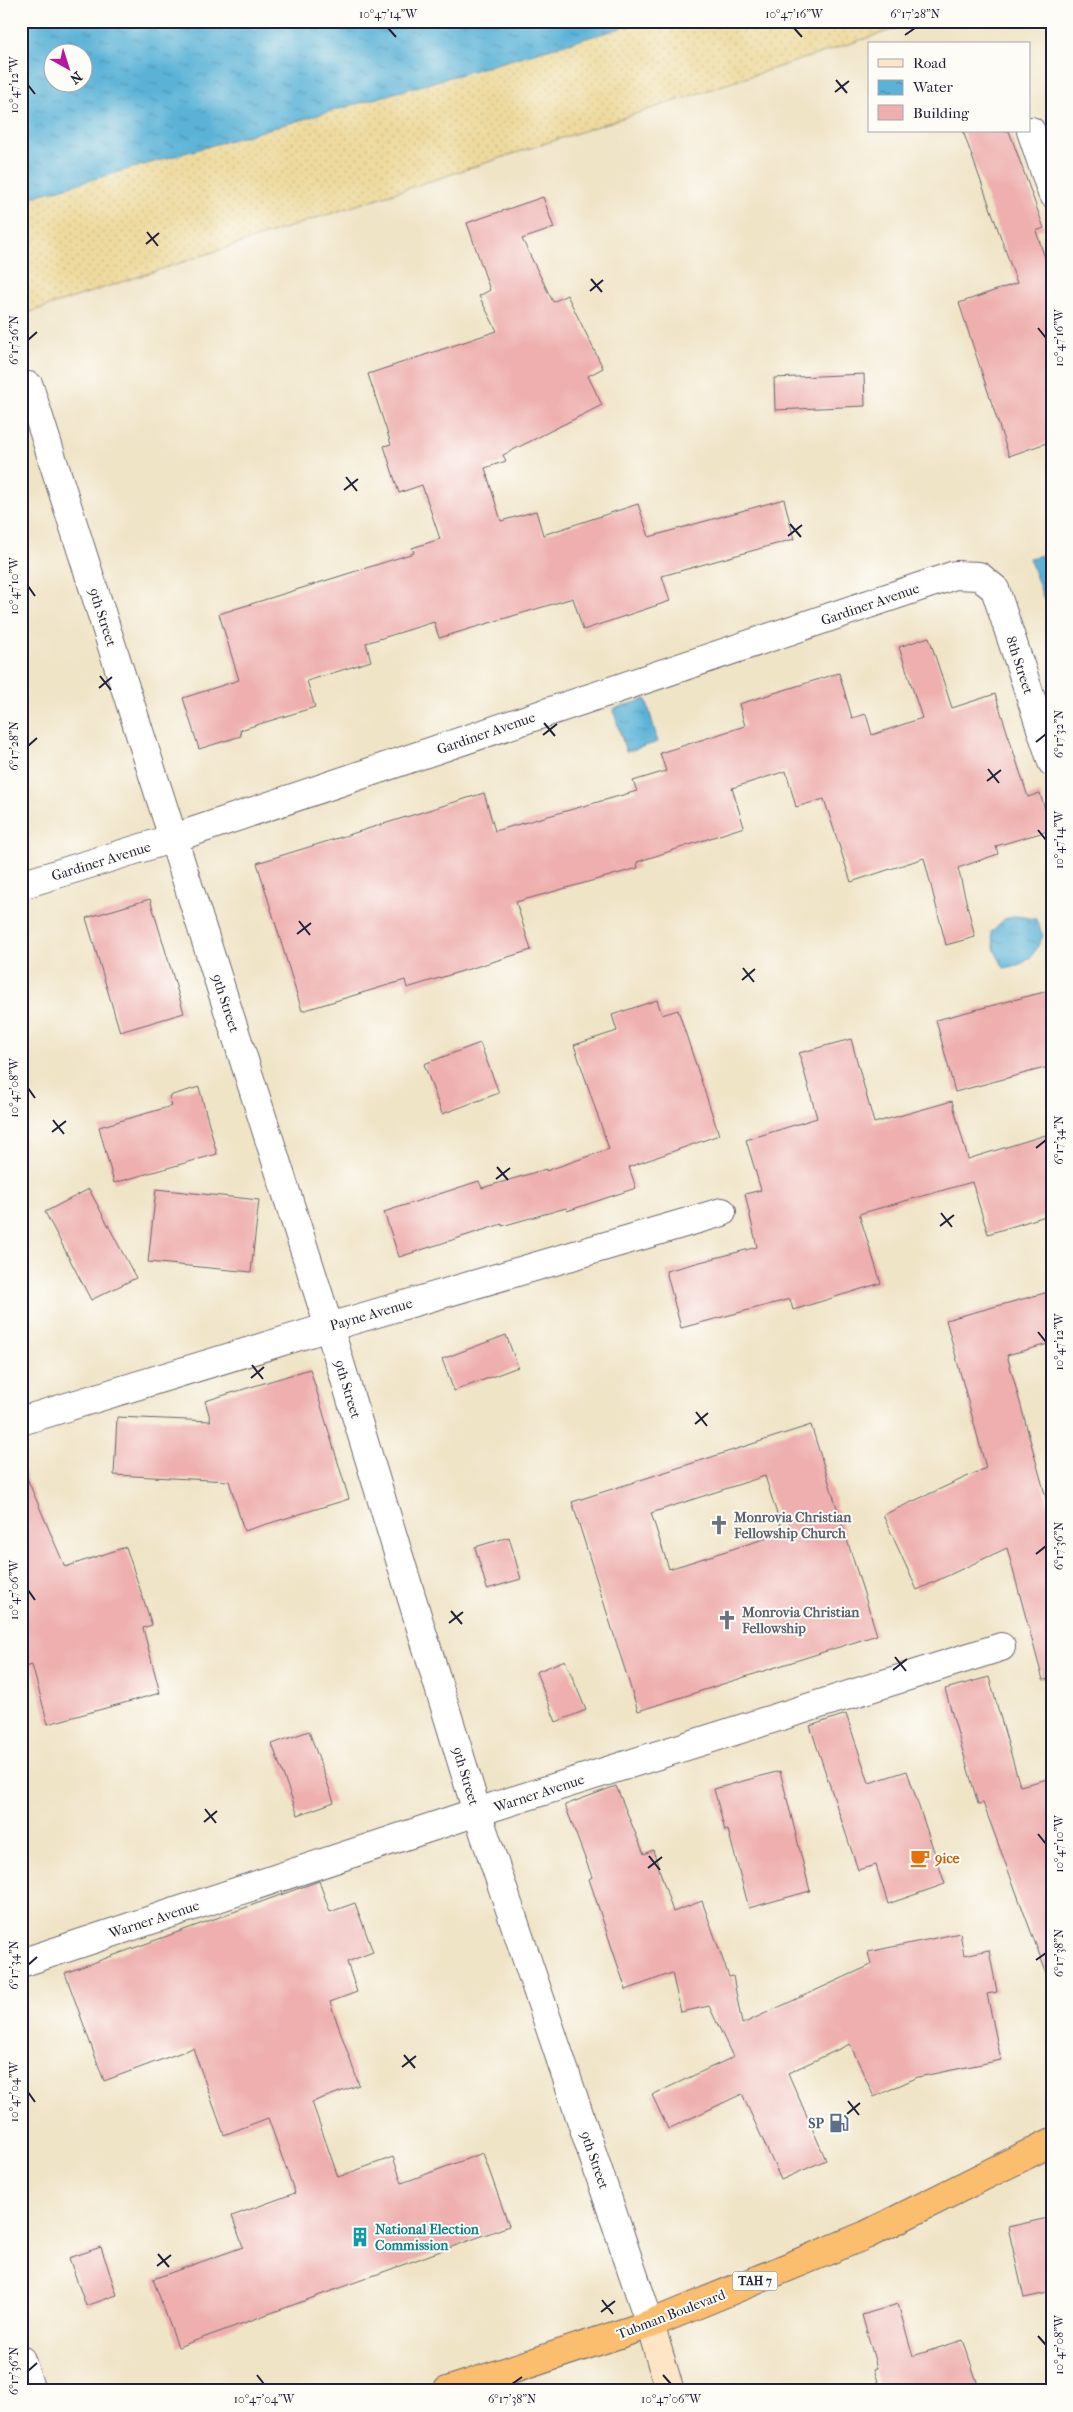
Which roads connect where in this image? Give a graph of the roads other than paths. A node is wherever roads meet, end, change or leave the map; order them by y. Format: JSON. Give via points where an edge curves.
{"nodes":[{"id":1,"x":1031,"y":131,"type":"dead end"},
{"id":2,"x":1052,"y":194,"type":"edge"},
{"id":3,"x":29,"y":386,"type":"dead end"},
{"id":4,"x":979,"y":576,"type":"joint"},
{"id":5,"x":1052,"y":762,"type":"edge"},
{"id":6,"x":174,"y":838,"type":"junction"},
{"id":7,"x":21,"y":886,"type":"edge"},
{"id":8,"x":722,"y":1212,"type":"dead end"},
{"id":9,"x":329,"y":1326,"type":"junction"},
{"id":10,"x":21,"y":1421,"type":"edge"},
{"id":11,"x":1001,"y":1647,"type":"dead end"},
{"id":12,"x":478,"y":1812,"type":"junction"},
{"id":13,"x":21,"y":1963,"type":"edge"},
{"id":14,"x":1052,"y":2142,"type":"edge"},
{"id":15,"x":650,"y":2324,"type":"junction"},
{"id":16,"x":21,"y":2360,"type":"edge"},
{"id":17,"x":31,"y":2391,"type":"edge"},
{"id":18,"x":447,"y":2391,"type":"edge"},
{"id":19,"x":670,"y":2391,"type":"edge"}],
"edges":[{"from":1,"to":2,"type":"street"},
{"from":3,"to":6,"type":"street","name":"9th Street"},
{"from":4,"to":5,"type":"street","name":"8th Street","via":[[995,589]]},
{"from":4,"to":6,"type":"street","name":"Gardiner Avenue","via":[[955,575]]},
{"from":6,"to":7,"type":"street","name":"Gardiner Avenue"},
{"from":6,"to":9,"type":"street","name":"9th Street"},
{"from":8,"to":9,"type":"street","name":"Payne Avenue"},
{"from":9,"to":10,"type":"street","name":"Payne Avenue"},
{"from":9,"to":12,"type":"street","name":"9th Street"},
{"from":11,"to":12,"type":"street","name":"Warner Avenue"},
{"from":12,"to":13,"type":"street","name":"Warner Avenue"},
{"from":12,"to":15,"type":"street","name":"9th Street"},
{"from":14,"to":15,"type":"highway","name":"Tubman Boulevard","number":"TAH 7","via":[[866,2235]]},
{"from":15,"to":18,"type":"highway","name":"Tubman Boulevard","number":"TAH 7"},
{"from":15,"to":19,"type":"street","name":"9th Street"},
{"from":16,"to":17,"type":"street"}]}
